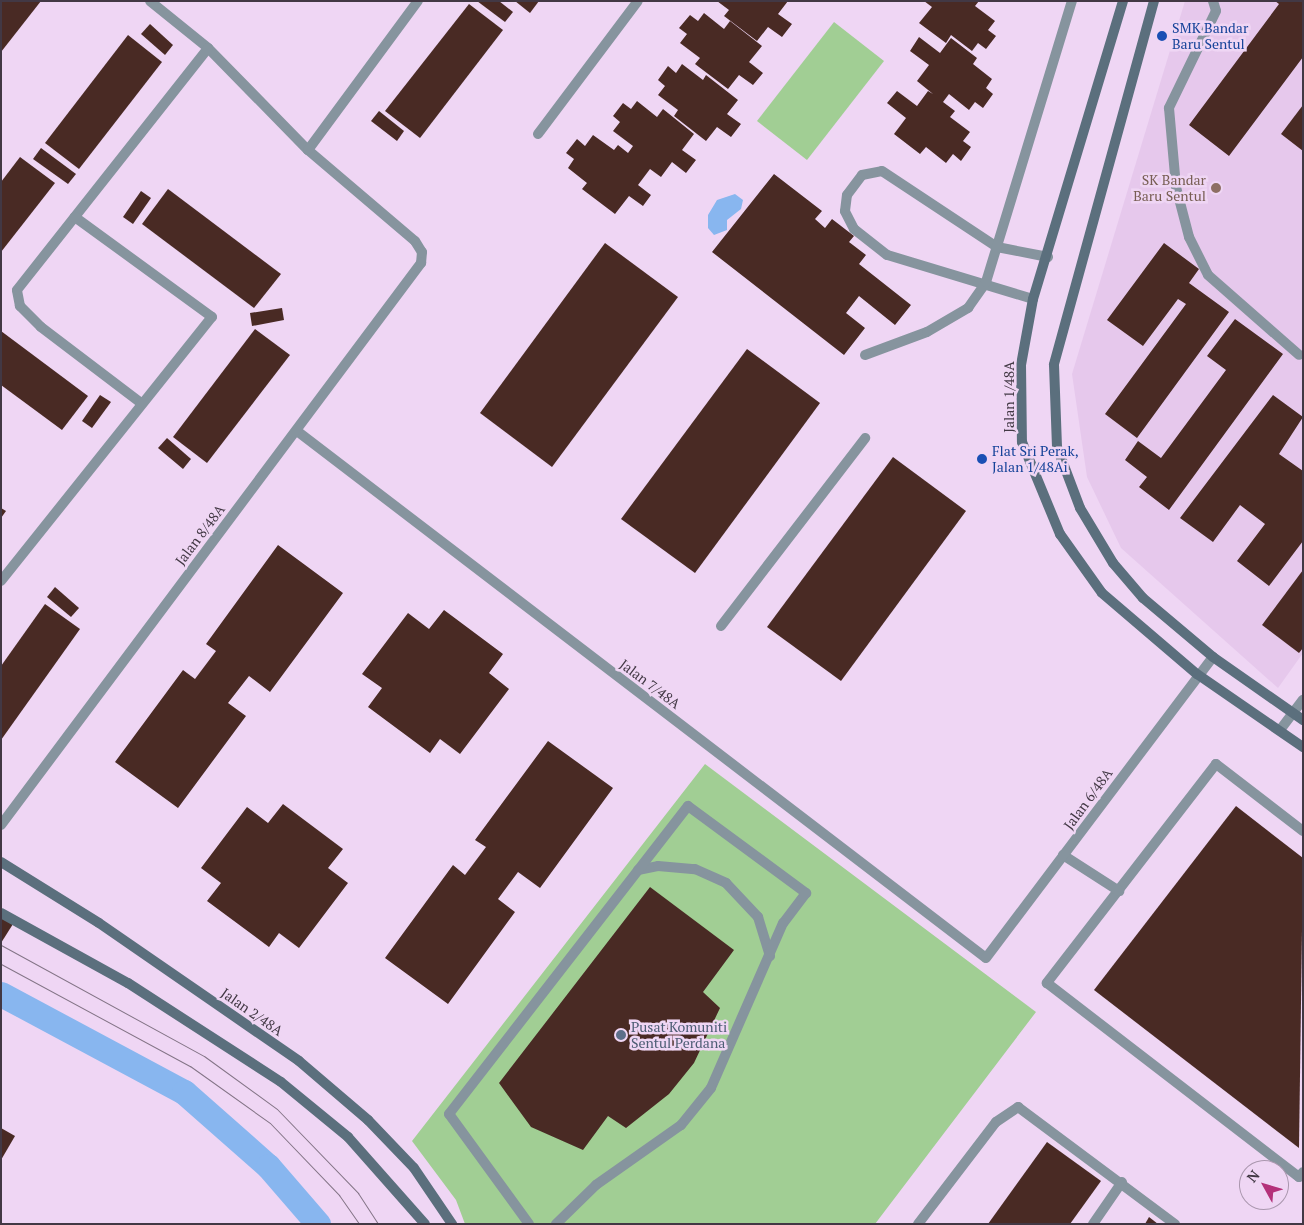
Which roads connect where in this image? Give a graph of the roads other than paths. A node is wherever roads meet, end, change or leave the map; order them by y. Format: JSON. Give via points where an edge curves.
{"nodes":[{"id":1,"x":150,"y":1,"type":"edge"},
{"id":2,"x":418,"y":1,"type":"edge"},
{"id":3,"x":638,"y":1,"type":"edge"},
{"id":4,"x":1072,"y":1,"type":"edge"},
{"id":5,"x":1123,"y":1,"type":"edge"},
{"id":6,"x":1154,"y":1,"type":"edge"},
{"id":7,"x":1213,"y":1,"type":"edge"},
{"id":8,"x":208,"y":48,"type":"junction"},
{"id":9,"x":538,"y":134,"type":"dead end"},
{"id":10,"x":308,"y":150,"type":"junction"},
{"id":11,"x":75,"y":217,"type":"junction"},
{"id":12,"x":997,"y":247,"type":"junction"},
{"id":13,"x":1048,"y":257,"type":"junction"},
{"id":14,"x":986,"y":282,"type":"junction"},
{"id":15,"x":1033,"y":300,"type":"junction"},
{"id":16,"x":865,"y":355,"type":"dead end"},
{"id":17,"x":1299,"y":355,"type":"dead end"},
{"id":18,"x":141,"y":402,"type":"junction"},
{"id":19,"x":297,"y":431,"type":"junction"},
{"id":20,"x":865,"y":438,"type":"dead end"},
{"id":21,"x":3,"y":577,"type":"edge"},
{"id":22,"x":721,"y":626,"type":"dead end"},
{"id":23,"x":1214,"y":657,"type":"junction"},
{"id":24,"x":1197,"y":674,"type":"junction"},
{"id":25,"x":1303,"y":700,"type":"edge"},
{"id":26,"x":1293,"y":713,"type":"junction"},
{"id":27,"x":1303,"y":720,"type":"edge"},
{"id":28,"x":1280,"y":730,"type":"junction"},
{"id":29,"x":1303,"y":747,"type":"edge"},
{"id":30,"x":1,"y":826,"type":"edge"},
{"id":31,"x":1303,"y":831,"type":"edge"},
{"id":32,"x":1063,"y":855,"type":"junction"},
{"id":33,"x":1,"y":862,"type":"edge"},
{"id":34,"x":638,"y":870,"type":"junction"},
{"id":35,"x":1119,"y":891,"type":"junction"},
{"id":36,"x":1,"y":913,"type":"edge"},
{"id":37,"x":770,"y":956,"type":"junction"},
{"id":38,"x":986,"y":958,"type":"joint"},
{"id":39,"x":1303,"y":1172,"type":"edge"},
{"id":40,"x":1122,"y":1182,"type":"junction"},
{"id":41,"x":424,"y":1224,"type":"edge"},
{"id":42,"x":452,"y":1224,"type":"edge"},
{"id":43,"x":529,"y":1224,"type":"edge"},
{"id":44,"x":556,"y":1224,"type":"edge"},
{"id":45,"x":918,"y":1224,"type":"edge"},
{"id":46,"x":1093,"y":1224,"type":"edge"},
{"id":47,"x":1175,"y":1224,"type":"edge"}],
"edges":[{"from":1,"to":8,"type":"street"},
{"from":2,"to":10,"type":"street"},
{"from":3,"to":9,"type":"street"},
{"from":4,"to":12,"type":"street"},
{"from":5,"to":13,"type":"main road","name":"Jalan 1/48A"},
{"from":6,"to":23,"type":"main road","via":[[1054,365],[1052,407],[1057,447],[1080,508],[1113,562],[1144,598]]},
{"from":7,"to":17,"type":"street","via":[[1216,11],[1169,108],[1176,187],[1189,237],[1208,275]]},
{"from":8,"to":10,"type":"street"},
{"from":8,"to":11,"type":"street"},
{"from":10,"to":19,"type":"street","name":"Jalan 8/48A","via":[[415,241],[422,252],[421,263]]},
{"from":11,"to":18,"type":"street","via":[[17,290],[20,306]]},
{"from":11,"to":18,"type":"street","via":[[212,317]]},
{"from":12,"to":13,"type":"street"},
{"from":12,"to":14,"type":"street"},
{"from":12,"to":14,"type":"street","via":[[882,171],[862,175],[847,195],[844,212],[854,229],[887,255],[909,265]]},
{"from":13,"to":15,"type":"main road","name":"Jalan 1/48A"},
{"from":14,"to":15,"type":"street"},
{"from":14,"to":16,"type":"street","via":[[968,308],[927,332]]},
{"from":15,"to":24,"type":"main road","name":"Jalan 1/48A","via":[[1021,364],[1022,442],[1060,534],[1102,593]]},
{"from":18,"to":21,"type":"street"},
{"from":19,"to":30,"type":"street","name":"Jalan 8/48A"},
{"from":19,"to":38,"type":"street","name":"Jalan 7/48A"},
{"from":20,"to":22,"type":"street"},
{"from":23,"to":24,"type":"street","name":"Jalan 6/48A"},
{"from":23,"to":26,"type":"main road"},
{"from":24,"to":28,"type":"main road","name":"Jalan 1/48A"},
{"from":24,"to":32,"type":"street","name":"Jalan 6/48A"},
{"from":25,"to":26,"type":"street"},
{"from":26,"to":27,"type":"main road"},
{"from":26,"to":28,"type":"street"},
{"from":28,"to":29,"type":"main road","name":"Jalan 1/48A"},
{"from":31,"to":35,"type":"street","via":[[1216,764]]},
{"from":32,"to":35,"type":"street"},
{"from":32,"to":38,"type":"street","name":"Jalan 6/48A"},
{"from":33,"to":42,"type":"main road","name":"Jalan 2/48A","via":[[99,923],[299,1061],[368,1120],[414,1168]]},
{"from":34,"to":37,"type":"street","via":[[658,866],[695,869],[726,882],[758,917]]},
{"from":34,"to":37,"type":"street","via":[[688,806],[806,893],[783,923]]},
{"from":34,"to":43,"type":"street","via":[[449,1114]]},
{"from":35,"to":39,"type":"street","via":[[1047,983],[1299,1177]]},
{"from":36,"to":41,"type":"main road","via":[[128,983],[281,1082],[348,1136]]},
{"from":37,"to":44,"type":"street","via":[[710,1088],[681,1126],[596,1185]]},
{"from":40,"to":45,"type":"street","via":[[1018,1107],[996,1122]]},
{"from":40,"to":46,"type":"street"},
{"from":40,"to":47,"type":"street"}]}
